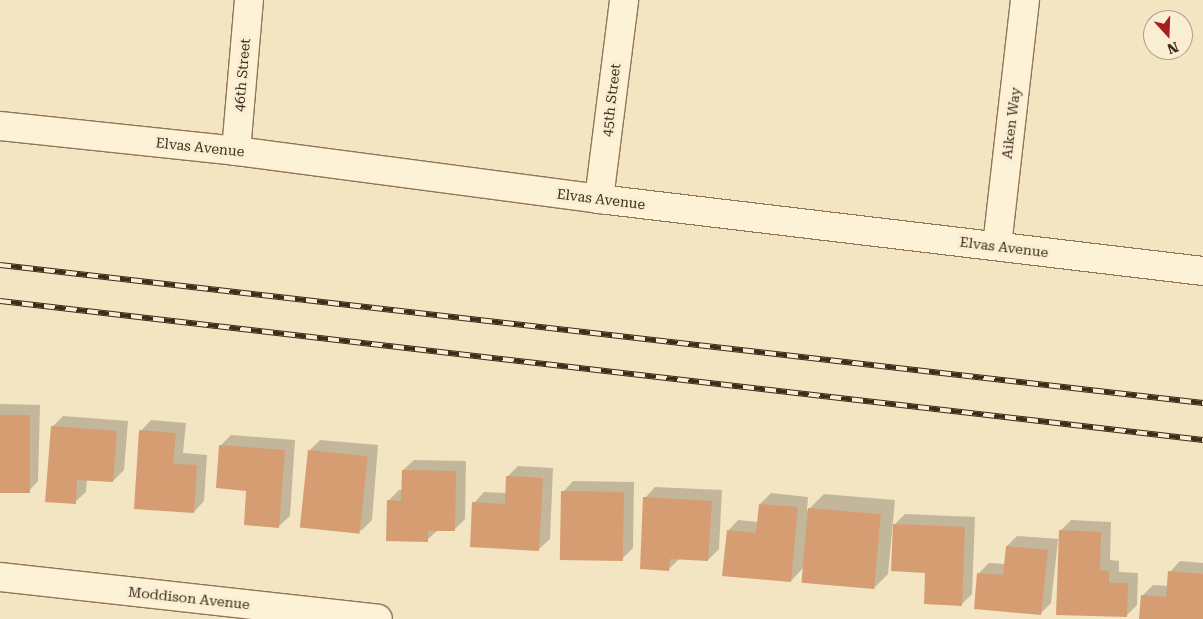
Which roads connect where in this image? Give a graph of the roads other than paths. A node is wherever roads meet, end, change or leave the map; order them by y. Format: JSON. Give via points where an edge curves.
{"nodes":[{"id":1,"x":249,"y":0,"type":"edge"},
{"id":2,"x":624,"y":0,"type":"edge"},
{"id":3,"x":1025,"y":0,"type":"edge"},
{"id":4,"x":0,"y":126,"type":"edge"},
{"id":5,"x":236,"y":151,"type":"junction"},
{"id":6,"x":599,"y":199,"type":"junction"},
{"id":7,"x":997,"y":246,"type":"junction"},
{"id":8,"x":1203,"y":270,"type":"edge"},
{"id":9,"x":0,"y":576,"type":"edge"},
{"id":10,"x":378,"y":619,"type":"edge"}],
"edges":[{"from":1,"to":5,"type":"street","name":"46th Street"},
{"from":2,"to":6,"type":"street","name":"45th Street"},
{"from":3,"to":7,"type":"street","name":"Aiken Way"},
{"from":4,"to":5,"type":"street","name":"Elvas Avenue"},
{"from":5,"to":6,"type":"street","name":"Elvas Avenue"},
{"from":6,"to":7,"type":"street","name":"Elvas Avenue"},
{"from":7,"to":8,"type":"street","name":"Elvas Avenue"},
{"from":9,"to":10,"type":"street","name":"Moddison Avenue"}]}
